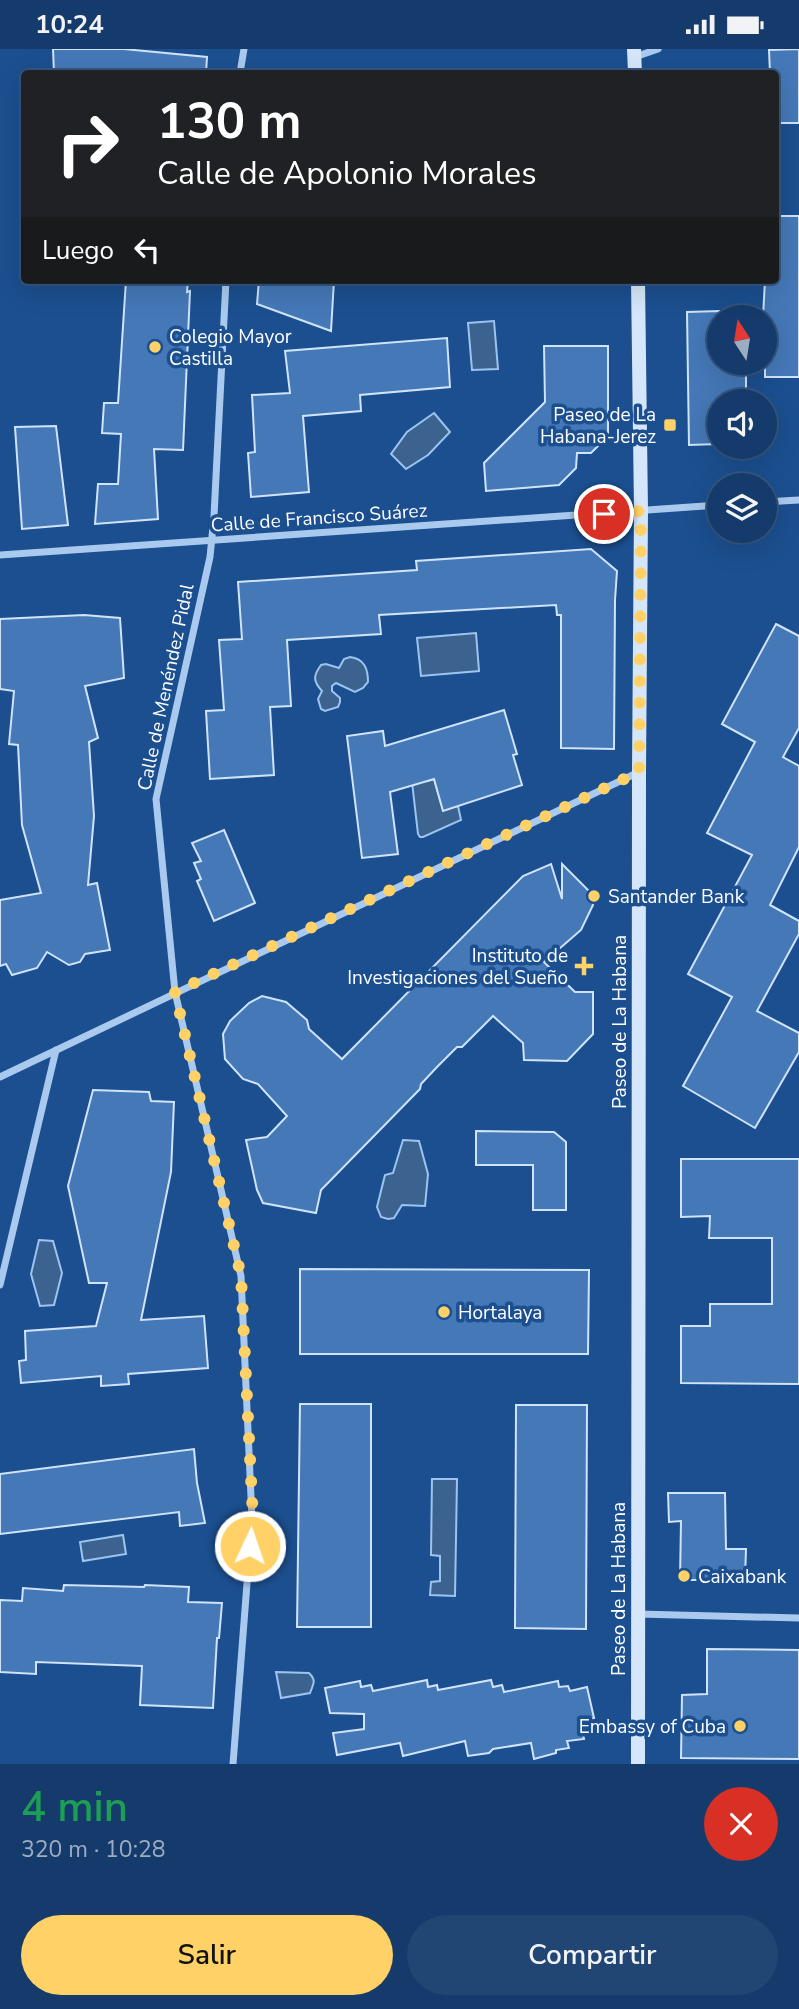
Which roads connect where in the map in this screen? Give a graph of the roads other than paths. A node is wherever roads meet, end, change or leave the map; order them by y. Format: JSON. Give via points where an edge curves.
{"nodes":[{"id":1,"x":244,"y":49,"type":"edge"},
{"id":2,"x":658,"y":49,"type":"edge"},
{"id":3,"x":634,"y":53,"type":"edge"},
{"id":4,"x":240,"y":70,"type":"edge"},
{"id":5,"x":226,"y":284,"type":"edge"},
{"id":6,"x":638,"y":284,"type":"edge"},
{"id":7,"x":799,"y":500,"type":"edge"},
{"id":8,"x":777,"y":501,"type":"edge"},
{"id":9,"x":707,"y":506,"type":"edge"},
{"id":10,"x":641,"y":511,"type":"junction"},
{"id":11,"x":212,"y":540,"type":"junction"},
{"id":12,"x":0,"y":555,"type":"edge"},
{"id":13,"x":639,"y":772,"type":"junction"},
{"id":14,"x":175,"y":992,"type":"junction"},
{"id":15,"x":56,"y":1050,"type":"junction"},
{"id":16,"x":0,"y":1077,"type":"edge"},
{"id":17,"x":0,"y":1285,"type":"edge"},
{"id":18,"x":637,"y":1614,"type":"junction"},
{"id":19,"x":799,"y":1618,"type":"edge"},
{"id":20,"x":233,"y":1764,"type":"edge"},
{"id":21,"x":638,"y":1764,"type":"edge"}],
"edges":[{"from":1,"to":4,"type":"street"},
{"from":2,"to":3,"type":"street"},
{"from":5,"to":11,"type":"street","name":"Calle de Menéndez Pidal"},
{"from":6,"to":10,"type":"street","name":"Paseo de La Habana"},
{"from":7,"to":8,"type":"street"},
{"from":9,"to":10,"type":"street","name":"Calle de Francisco Suárez"},
{"from":10,"to":11,"type":"street","name":"Calle de Francisco Suárez"},
{"from":10,"to":13,"type":"street","name":"Paseo de La Habana"},
{"from":11,"to":12,"type":"street","name":"Calle de Francisco Suárez"},
{"from":11,"to":14,"type":"street","name":"Calle de Menéndez Pidal","via":[[156,799]]},
{"from":13,"to":14,"type":"street"},
{"from":13,"to":18,"type":"street","name":"Paseo de La Habana"},
{"from":14,"to":15,"type":"street"},
{"from":14,"to":20,"type":"street","name":"Calle de Menéndez Pidal","via":[[241,1276],[253,1519]]},
{"from":15,"to":16,"type":"street"},
{"from":15,"to":17,"type":"street"},
{"from":18,"to":19,"type":"street"},
{"from":18,"to":21,"type":"street","name":"Paseo de La Habana"}]}
